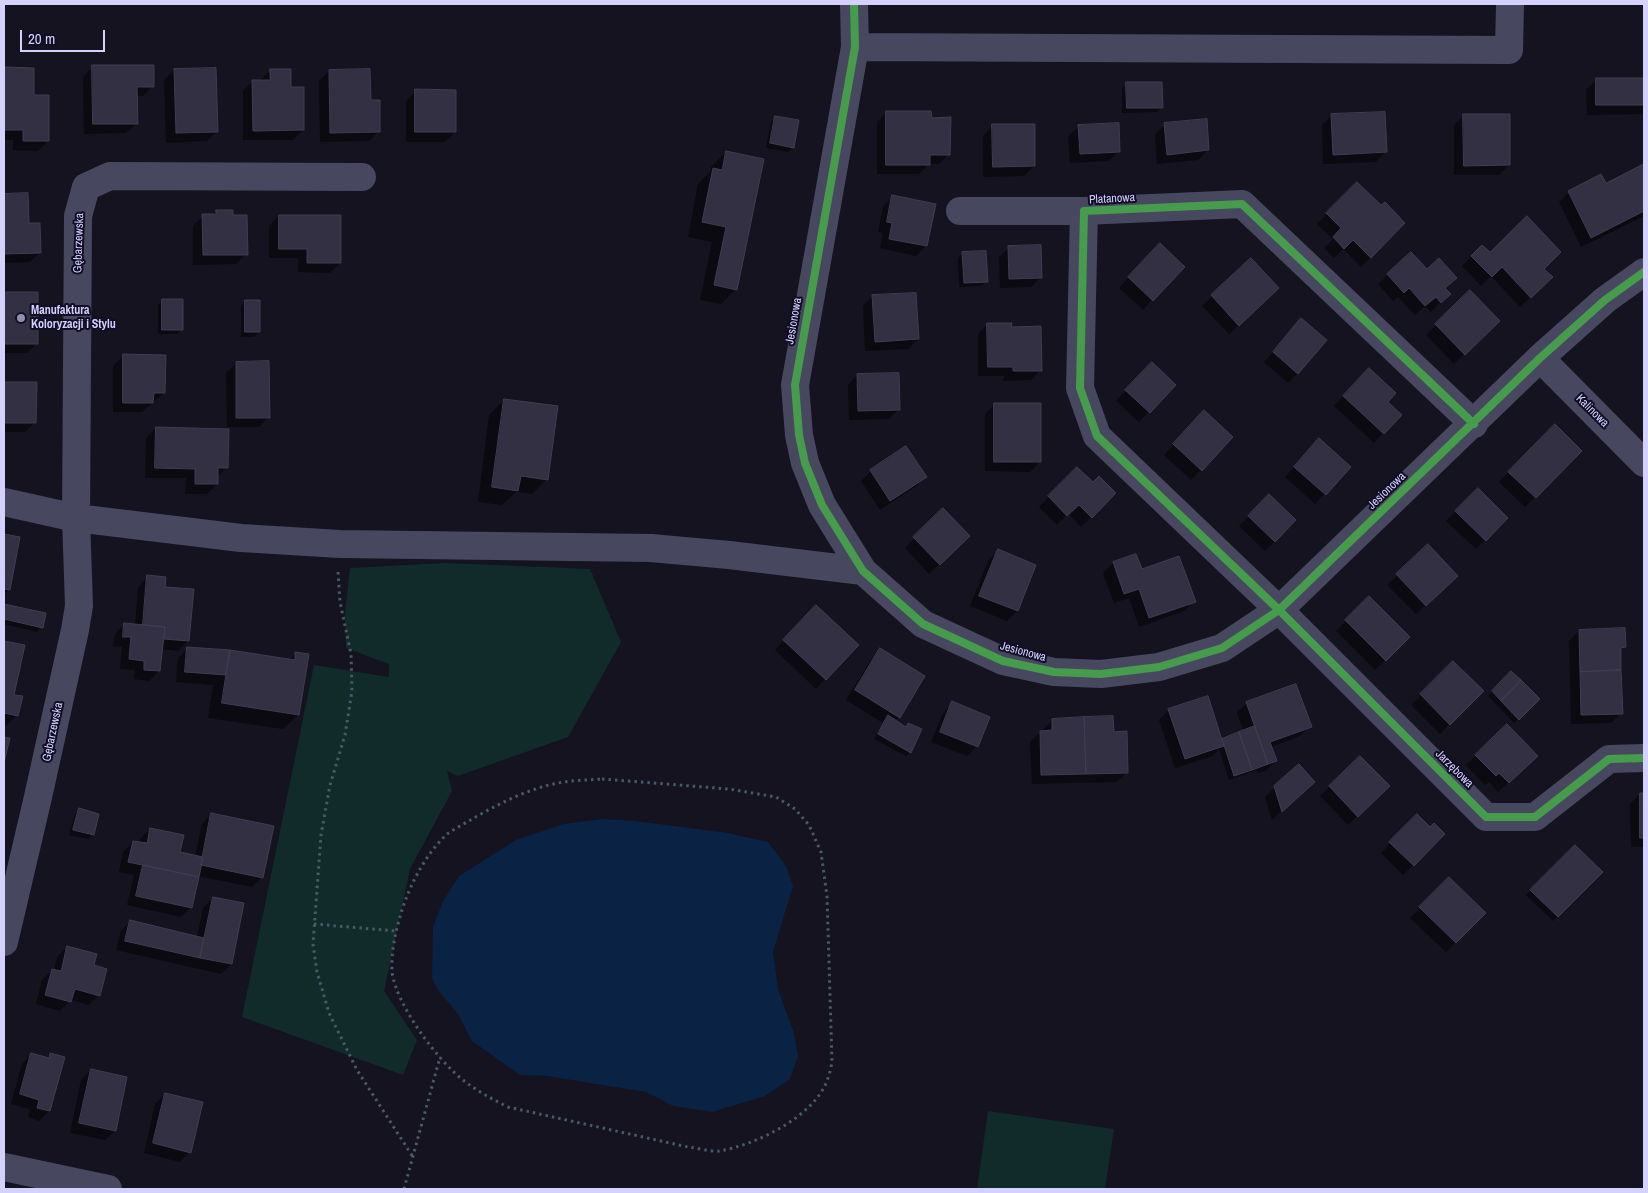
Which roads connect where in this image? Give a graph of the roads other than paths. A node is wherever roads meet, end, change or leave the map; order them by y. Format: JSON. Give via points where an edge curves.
{"nodes":[{"id":1,"x":854,"y":4,"type":"edge"},
{"id":2,"x":1510,"y":4,"type":"edge"},
{"id":3,"x":854,"y":46,"type":"junction"},
{"id":4,"x":362,"y":177,"type":"dead end"},
{"id":5,"x":960,"y":211,"type":"dead end"},
{"id":6,"x":1084,"y":211,"type":"junction"},
{"id":7,"x":1644,"y":272,"type":"edge"},
{"id":8,"x":1540,"y":358,"type":"junction"},
{"id":9,"x":1474,"y":424,"type":"junction"},
{"id":10,"x":1644,"y":463,"type":"edge"},
{"id":11,"x":4,"y":502,"type":"edge"},
{"id":12,"x":76,"y":518,"type":"junction"},
{"id":13,"x":863,"y":571,"type":"junction"},
{"id":14,"x":1279,"y":610,"type":"junction"},
{"id":15,"x":1644,"y":758,"type":"edge"},
{"id":16,"x":4,"y":942,"type":"edge"},
{"id":17,"x":4,"y":1167,"type":"edge"},
{"id":18,"x":108,"y":1189,"type":"edge"}],
"edges":[{"from":1,"to":3,"type":"street","name":"Jesionowa"},
{"from":2,"to":3,"type":"street","via":[[1509,50]]},
{"from":3,"to":13,"type":"street","name":"Jesionowa","via":[[795,385],[799,436],[805,463],[822,504]]},
{"from":4,"to":12,"type":"street","name":"Gębarzewska","via":[[110,176],[86,187],[78,216]]},
{"from":5,"to":6,"type":"street"},
{"from":6,"to":9,"type":"street","name":"Platanowa","via":[[1242,204]]},
{"from":6,"to":14,"type":"street","name":"Platanowa","via":[[1080,388],[1097,436]]},
{"from":7,"to":8,"type":"street","name":"Jesionowa","via":[[1605,300]]},
{"from":8,"to":9,"type":"street","name":"Jesionowa"},
{"from":8,"to":10,"type":"street","name":"Kalinowa"},
{"from":9,"to":14,"type":"street","name":"Jesionowa"},
{"from":11,"to":12,"type":"street"},
{"from":12,"to":13,"type":"street","via":[[241,538],[340,544],[650,548],[729,554]]},
{"from":12,"to":16,"type":"street","name":"Gębarzewska","via":[[79,606],[75,630]]},
{"from":13,"to":14,"type":"street","name":"Jesionowa","via":[[923,624],[1003,661],[1054,672],[1101,674],[1159,667],[1222,648]]},
{"from":14,"to":15,"type":"street","name":"Jarzębowa","via":[[1486,817],[1535,817],[1608,759]]},
{"from":17,"to":18,"type":"street"}]}
